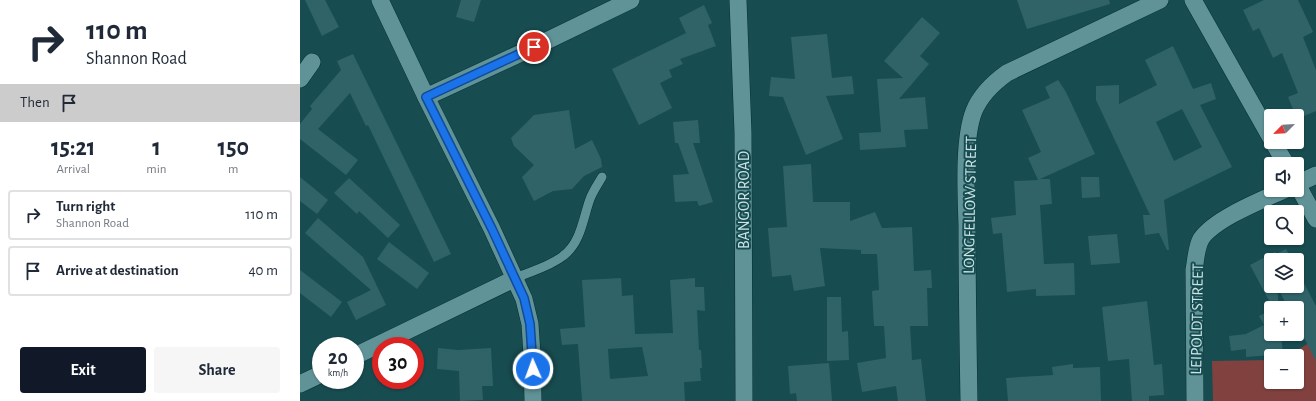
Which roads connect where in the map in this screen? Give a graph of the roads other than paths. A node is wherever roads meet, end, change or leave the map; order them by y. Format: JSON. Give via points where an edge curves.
{"nodes":[{"id":1,"x":380,"y":0,"type":"edge"},
{"id":2,"x":631,"y":0,"type":"edge"},
{"id":3,"x":738,"y":0,"type":"edge"},
{"id":4,"x":1160,"y":0,"type":"edge"},
{"id":5,"x":1193,"y":0,"type":"edge"},
{"id":6,"x":312,"y":62,"type":"dead end"},
{"id":7,"x":300,"y":79,"type":"edge"},
{"id":8,"x":426,"y":97,"type":"junction"},
{"id":9,"x":1264,"y":126,"type":"edge"},
{"id":10,"x":1316,"y":175,"type":"edge"},
{"id":11,"x":602,"y":177,"type":"dead end"},
{"id":12,"x":1304,"y":181,"type":"edge"},
{"id":13,"x":1270,"y":197,"type":"edge"},
{"id":14,"x":1304,"y":197,"type":"edge"},
{"id":15,"x":1316,"y":219,"type":"edge"},
{"id":16,"x":516,"y":278,"type":"junction"},
{"id":17,"x":364,"y":352,"type":"edge"},
{"id":18,"x":312,"y":378,"type":"edge"},
{"id":19,"x":300,"y":384,"type":"edge"},
{"id":20,"x":533,"y":401,"type":"edge"},
{"id":21,"x":744,"y":401,"type":"edge"},
{"id":22,"x":969,"y":401,"type":"edge"},
{"id":23,"x":1195,"y":401,"type":"edge"}],
"edges":[{"from":1,"to":8,"type":"street"},
{"from":2,"to":8,"type":"street"},
{"from":3,"to":21,"type":"street","name":"BANGOR ROAD","via":[[742,133]]},
{"from":4,"to":22,"type":"street","name":"LONGFELLOW STREET","via":[[1007,73],[991,84],[979,100],[969,131],[966,202]]},
{"from":5,"to":9,"type":"street"},
{"from":6,"to":7,"type":"street"},
{"from":8,"to":16,"type":"street"},
{"from":10,"to":12,"type":"street"},
{"from":11,"to":16,"type":"lane","via":[[591,197],[579,233],[565,255],[554,263]]},
{"from":13,"to":23,"type":"street","name":"LEIPOLDT STREET","via":[[1222,221],[1209,230],[1201,240],[1194,270]]},
{"from":14,"to":15,"type":"street"},
{"from":16,"to":17,"type":"street"},
{"from":16,"to":20,"type":"street","via":[[530,324]]},
{"from":18,"to":19,"type":"street"}]}
